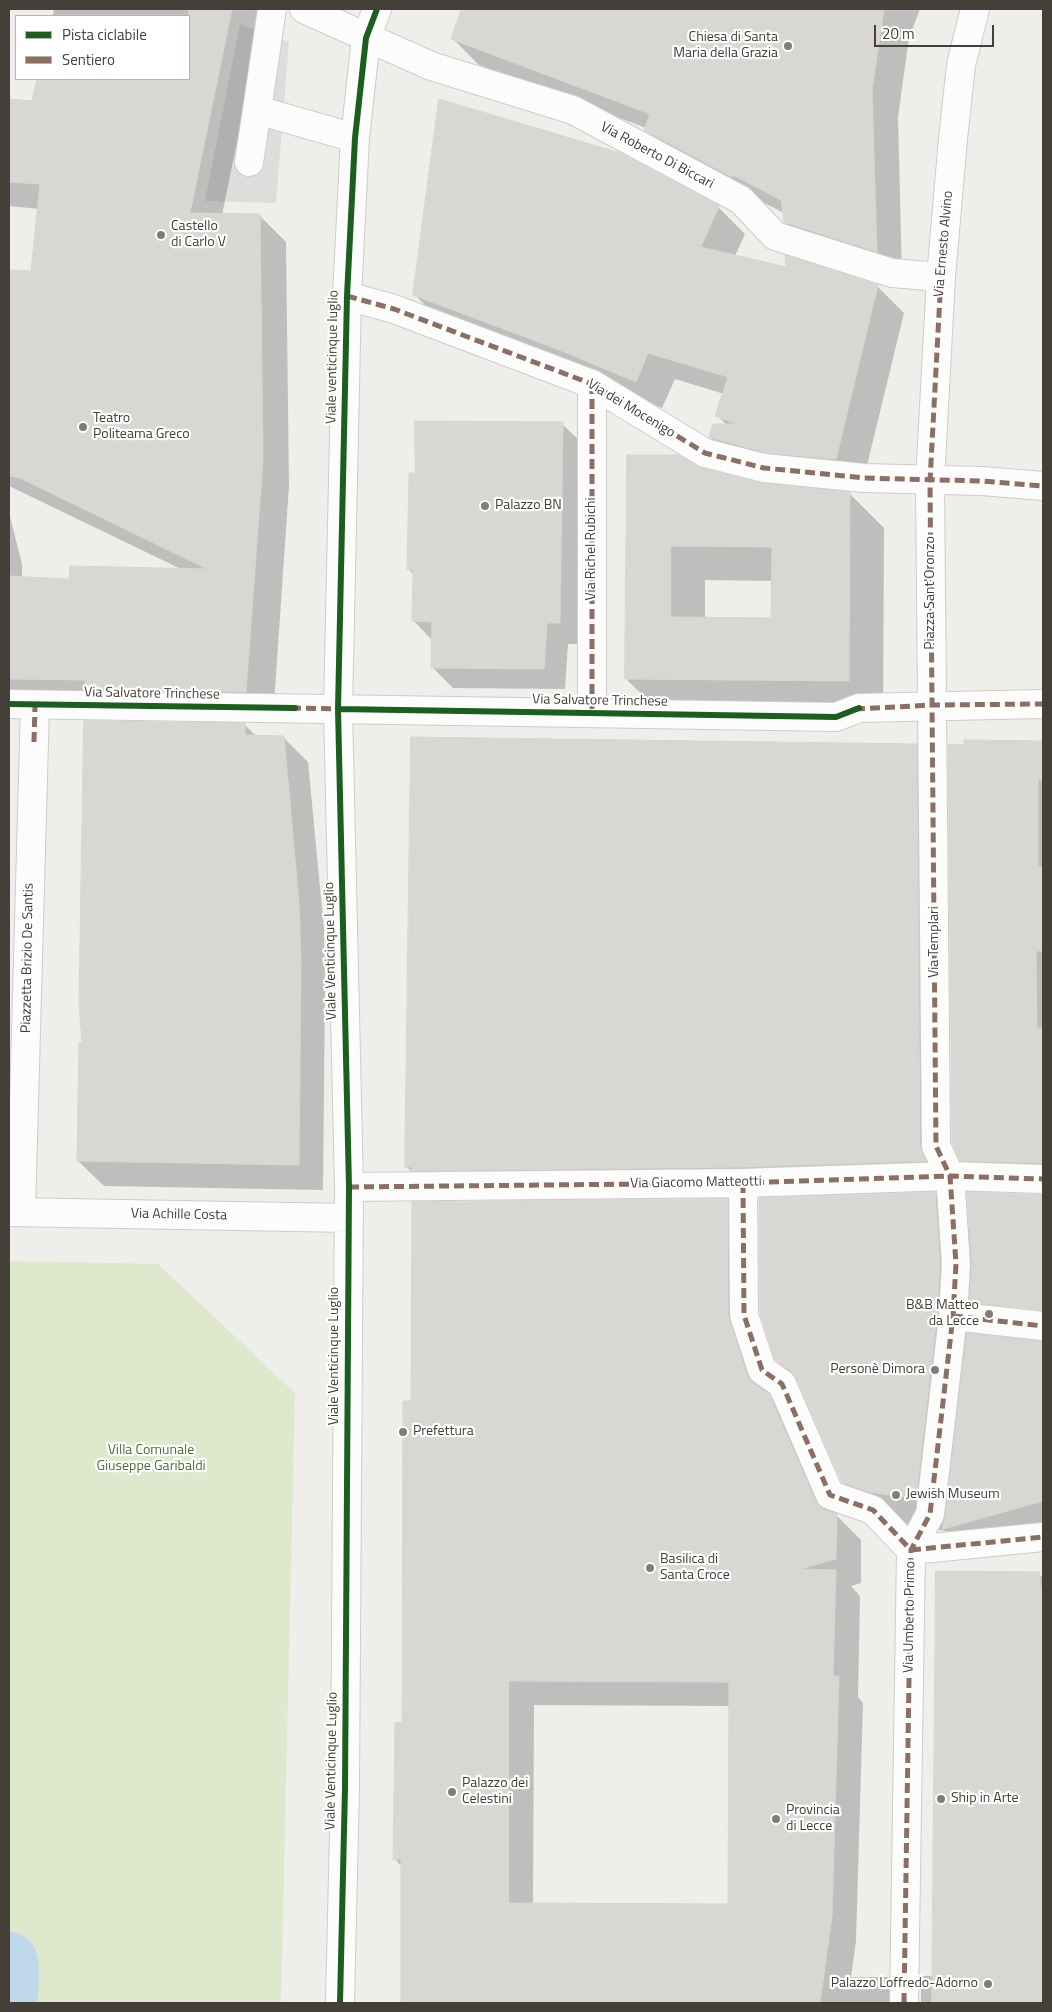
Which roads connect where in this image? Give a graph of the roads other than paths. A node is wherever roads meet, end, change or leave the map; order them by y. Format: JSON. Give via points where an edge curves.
{"nodes":[{"id":1,"x":272,"y":9,"type":"edge"},
{"id":2,"x":304,"y":9,"type":"edge"},
{"id":3,"x":377,"y":9,"type":"edge"},
{"id":4,"x":975,"y":9,"type":"edge"},
{"id":5,"x":366,"y":38,"type":"junction"},
{"id":6,"x":257,"y":110,"type":"junction"},
{"id":7,"x":355,"y":138,"type":"junction"},
{"id":8,"x":249,"y":162,"type":"dead end"},
{"id":9,"x":941,"y":277,"type":"junction"},
{"id":10,"x":347,"y":296,"type":"junction"},
{"id":11,"x":592,"y":384,"type":"junction"},
{"id":12,"x":930,"y":480,"type":"junction"},
{"id":13,"x":1043,"y":486,"type":"edge"},
{"id":14,"x":22,"y":704,"type":"edge"},
{"id":15,"x":1043,"y":704,"type":"edge"},
{"id":16,"x":932,"y":705,"type":"junction"},
{"id":17,"x":338,"y":709,"type":"junction"},
{"id":18,"x":592,"y":714,"type":"junction"},
{"id":19,"x":950,"y":1176,"type":"junction"},
{"id":20,"x":1043,"y":1179,"type":"edge"},
{"id":21,"x":743,"y":1183,"type":"junction"},
{"id":22,"x":349,"y":1187,"type":"junction"},
{"id":23,"x":15,"y":1212,"type":"edge"},
{"id":24,"x":349,"y":1218,"type":"junction"},
{"id":25,"x":953,"y":1316,"type":"junction"},
{"id":26,"x":1043,"y":1326,"type":"edge"},
{"id":27,"x":1043,"y":1537,"type":"edge"},
{"id":28,"x":911,"y":1550,"type":"junction"},
{"id":29,"x":340,"y":2003,"type":"edge"},
{"id":30,"x":904,"y":2003,"type":"edge"}],
"edges":[{"from":1,"to":6,"type":"street"},
{"from":2,"to":5,"type":"street","name":"Via Roberto Di Biccari"},
{"from":3,"to":5,"type":"street","name":"Viale venticinque luglio"},
{"from":4,"to":9,"type":"street","name":"Via Ernesto Alvino","via":[[961,66]]},
{"from":5,"to":7,"type":"street","name":"Viale venticinque luglio"},
{"from":5,"to":9,"type":"street","name":"Via Roberto Di Biccari","via":[[431,66],[573,110],[741,200],[774,236],[892,273]]},
{"from":6,"to":7,"type":"street"},
{"from":6,"to":8,"type":"street"},
{"from":7,"to":10,"type":"street","name":"Viale venticinque luglio"},
{"from":9,"to":12,"type":"street","name":"Via Ernesto Alvino"},
{"from":10,"to":11,"type":"street","name":"Via dei Mocenigo","via":[[394,308]]},
{"from":10,"to":17,"type":"street","name":"Viale venticinque luglio"},
{"from":11,"to":12,"type":"street","name":"Via dei Mocenigo","via":[[705,453],[764,468],[864,478]]},
{"from":11,"to":18,"type":"street","name":"Via Richel Rubichi"},
{"from":12,"to":13,"type":"street"},
{"from":12,"to":16,"type":"street","name":"Piazza Sant'Oronzo"},
{"from":14,"to":17,"type":"street","name":"Via Salvatore Trinchese"},
{"from":14,"to":23,"type":"street","name":"Piazzetta Brizio De Santis","via":[[34,742]]},
{"from":15,"to":16,"type":"street"},
{"from":16,"to":18,"type":"street","name":"Via Salvatore Trinchese","via":[[859,708],[836,717]]},
{"from":16,"to":19,"type":"street","name":"Via Templari","via":[[936,1146]]},
{"from":17,"to":18,"type":"street","name":"Via Salvatore Trinchese"},
{"from":17,"to":22,"type":"street","name":"Viale Venticinque Luglio"},
{"from":19,"to":20,"type":"street","name":"Via Giacomo Matteotti"},
{"from":19,"to":21,"type":"street","name":"Via Giacomo Matteotti"},
{"from":19,"to":25,"type":"street","name":"Via Umberto Primo","via":[[956,1264]]},
{"from":21,"to":22,"type":"street","name":"Via Giacomo Matteotti"},
{"from":21,"to":28,"type":"street","via":[[744,1315],[762,1370],[782,1384],[830,1494],[873,1510]]},
{"from":22,"to":24,"type":"street","name":"Viale Venticinque Luglio"},
{"from":23,"to":24,"type":"street","name":"Via Achille Costa"},
{"from":24,"to":29,"type":"street","name":"Viale Venticinque Luglio"},
{"from":25,"to":26,"type":"street"},
{"from":25,"to":28,"type":"street","name":"Via Umberto Primo","via":[[930,1514]]},
{"from":27,"to":28,"type":"street"},
{"from":28,"to":30,"type":"street","name":"Via Umberto Primo"}]}
